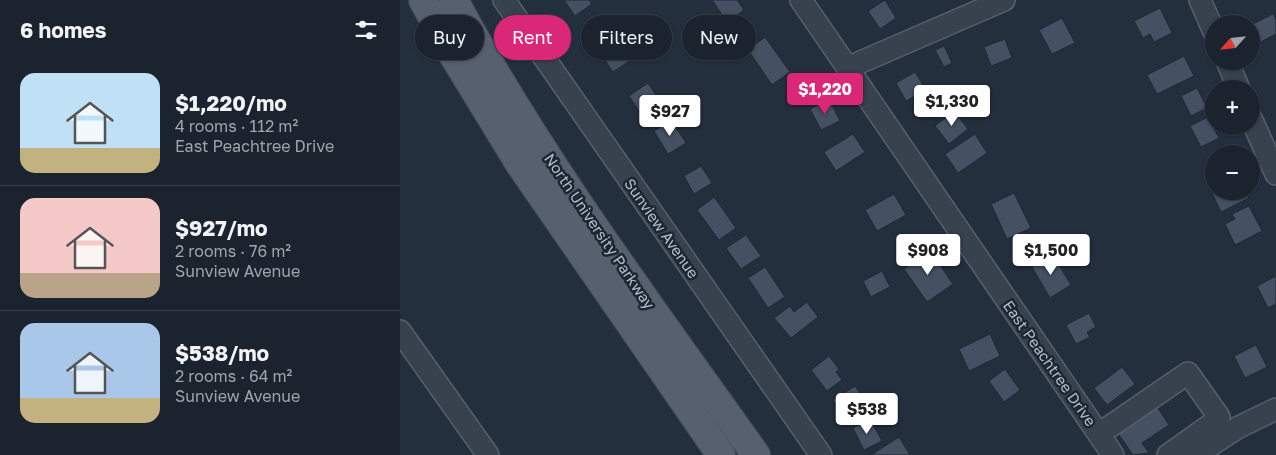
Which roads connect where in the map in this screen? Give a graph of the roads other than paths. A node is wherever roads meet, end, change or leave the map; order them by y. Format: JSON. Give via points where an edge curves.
{"nodes":[{"id":1,"x":423,"y":0,"type":"edge"},
{"id":2,"x":454,"y":0,"type":"edge"},
{"id":3,"x":504,"y":0,"type":"edge"},
{"id":4,"x":801,"y":0,"type":"edge"},
{"id":5,"x":1004,"y":0,"type":"edge"},
{"id":6,"x":1200,"y":0,"type":"edge"},
{"id":7,"x":1207,"y":15,"type":"edge"},
{"id":8,"x":847,"y":68,"type":"junction"},
{"id":9,"x":1259,"y":135,"type":"edge"},
{"id":10,"x":1276,"y":174,"type":"edge"},
{"id":11,"x":400,"y":331,"type":"edge"},
{"id":12,"x":1276,"y":408,"type":"edge"},
{"id":13,"x":1218,"y":430,"type":"junction"},
{"id":14,"x":1102,"y":431,"type":"junction"},
{"id":15,"x":488,"y":455,"type":"edge"},
{"id":16,"x":721,"y":455,"type":"edge"},
{"id":17,"x":756,"y":455,"type":"edge"},
{"id":18,"x":821,"y":455,"type":"edge"},
{"id":19,"x":1113,"y":455,"type":"edge"},
{"id":20,"x":1124,"y":455,"type":"edge"},
{"id":21,"x":1168,"y":455,"type":"edge"},
{"id":22,"x":1196,"y":455,"type":"edge"}],
"edges":[{"from":1,"to":16,"type":"main road","name":"North University Parkway","via":[[518,162]]},
{"from":2,"to":17,"type":"main road","name":"North University Parkway","via":[[529,127],[597,230]]},
{"from":3,"to":18,"type":"street","name":"Sunview Avenue"},
{"from":4,"to":8,"type":"street","name":"East Peachtree Drive"},
{"from":5,"to":8,"type":"street"},
{"from":6,"to":7,"type":"street"},
{"from":8,"to":14,"type":"street","name":"East Peachtree Drive"},
{"from":9,"to":10,"type":"street"},
{"from":11,"to":15,"type":"street"},
{"from":12,"to":13,"type":"street"},
{"from":13,"to":14,"type":"street","via":[[1219,416],[1188,373]]},
{"from":13,"to":21,"type":"street"},
{"from":13,"to":22,"type":"street"},
{"from":14,"to":19,"type":"street","name":"East Peachtree Drive"},
{"from":14,"to":20,"type":"street"}]}
